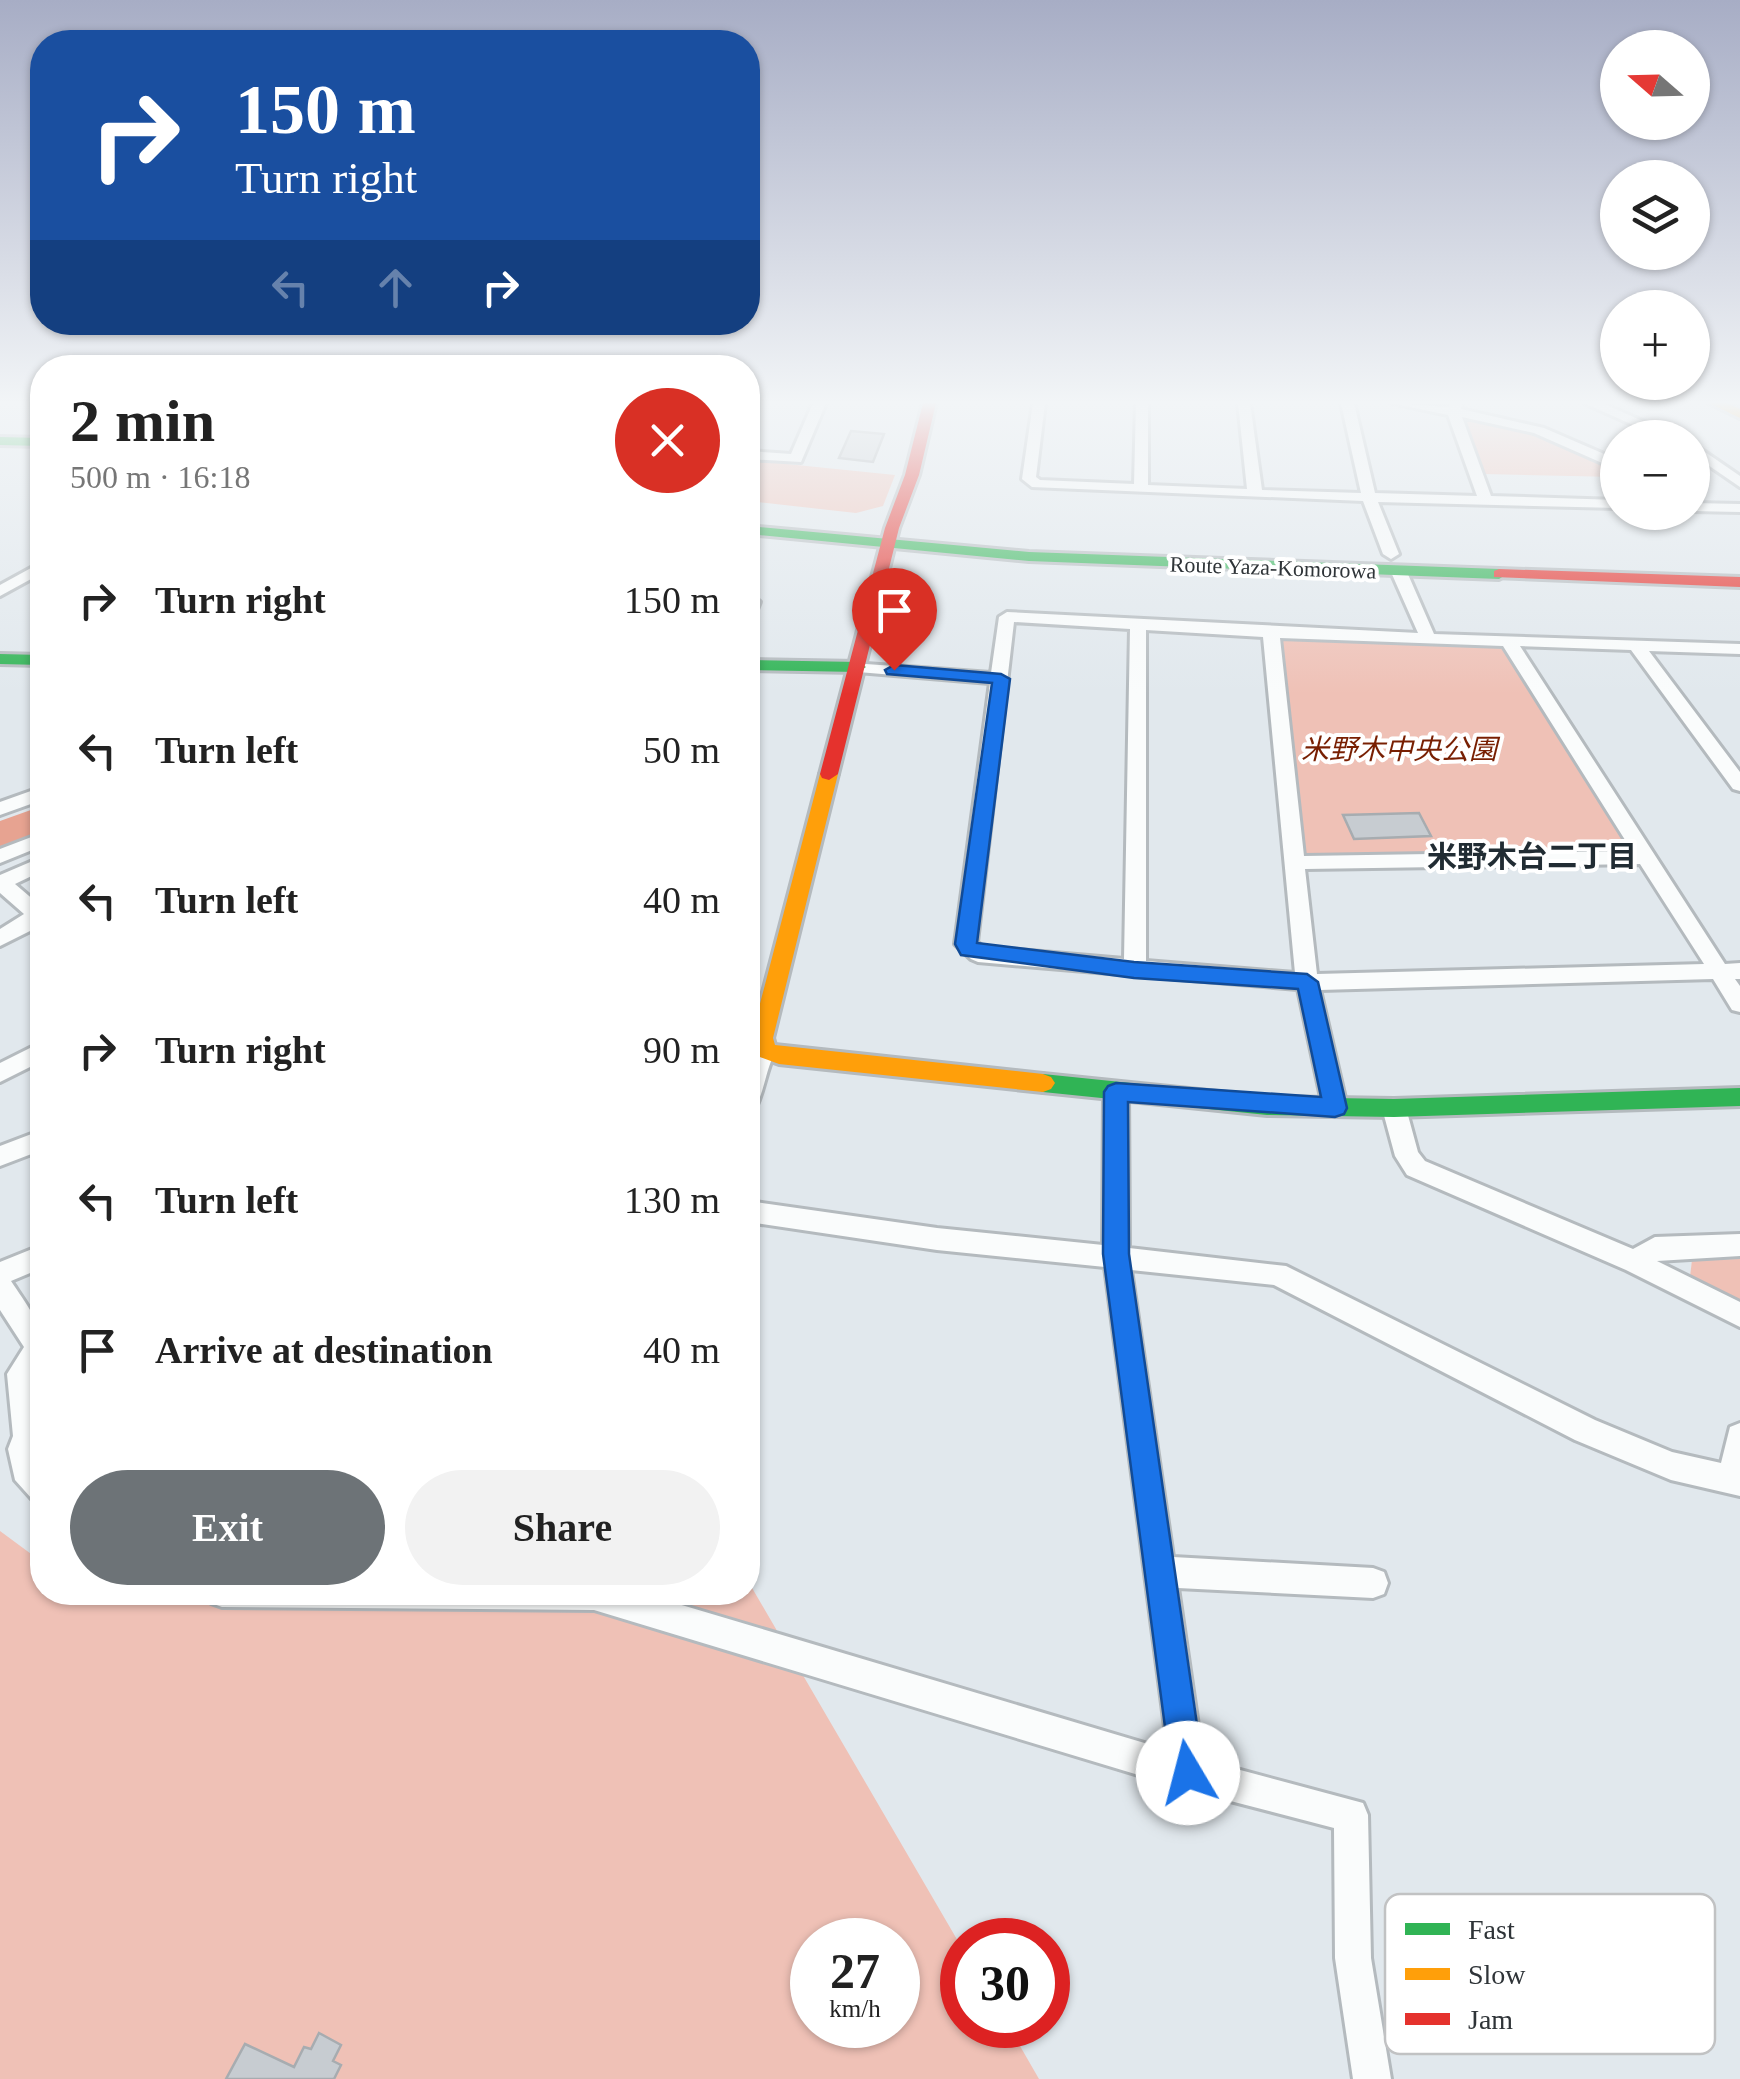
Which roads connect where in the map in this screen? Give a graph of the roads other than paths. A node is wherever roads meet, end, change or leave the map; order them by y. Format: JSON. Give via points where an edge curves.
{"nodes":[{"id":1,"x":903,"y":500,"type":"edge"},
{"id":2,"x":1370,"y":500,"type":"edge"},
{"id":3,"x":1448,"y":500,"type":"edge"},
{"id":4,"x":1486,"y":501,"type":"joint"},
{"id":5,"x":1600,"y":504,"type":"edge"},
{"id":6,"x":1710,"y":507,"type":"edge"},
{"id":7,"x":1740,"y":508,"type":"edge"},
{"id":8,"x":760,"y":516,"type":"edge"},
{"id":9,"x":760,"y":530,"type":"edge"},
{"id":10,"x":890,"y":535,"type":"junction"},
{"id":11,"x":1395,"y":564,"type":"junction"},
{"id":12,"x":1740,"y":567,"type":"edge"},
{"id":13,"x":30,"y":574,"type":"edge"},
{"id":14,"x":1740,"y":582,"type":"edge"},
{"id":15,"x":0,"y":591,"type":"edge"},
{"id":16,"x":1138,"y":626,"type":"junction"},
{"id":17,"x":1271,"y":633,"type":"junction"},
{"id":18,"x":1428,"y":638,"type":"junction"},
{"id":19,"x":1508,"y":641,"type":"junction"},
{"id":20,"x":1636,"y":645,"type":"junction"},
{"id":21,"x":1740,"y":649,"type":"edge"},
{"id":22,"x":0,"y":659,"type":"edge"},
{"id":23,"x":30,"y":660,"type":"edge"},
{"id":24,"x":760,"y":665,"type":"edge"},
{"id":25,"x":858,"y":667,"type":"junction"},
{"id":26,"x":1001,"y":679,"type":"junction"},
{"id":27,"x":1740,"y":785,"type":"edge"},
{"id":28,"x":30,"y":798,"type":"edge"},
{"id":29,"x":0,"y":809,"type":"edge"},
{"id":30,"x":30,"y":845,"type":"edge"},
{"id":31,"x":0,"y":856,"type":"edge"},
{"id":32,"x":1644,"y":857,"type":"junction"},
{"id":33,"x":1292,"y":863,"type":"junction"},
{"id":34,"x":30,"y":868,"type":"edge"},
{"id":35,"x":30,"y":908,"type":"edge"},
{"id":36,"x":30,"y":922,"type":"edge"},
{"id":37,"x":0,"y":939,"type":"edge"},
{"id":38,"x":1134,"y":970,"type":"junction"},
{"id":39,"x":1730,"y":971,"type":"edge"},
{"id":40,"x":1307,"y":982,"type":"junction"},
{"id":41,"x":1740,"y":1004,"type":"edge"},
{"id":42,"x":767,"y":1051,"type":"junction"},
{"id":43,"x":30,"y":1057,"type":"edge"},
{"id":44,"x":760,"y":1059,"type":"edge"},
{"id":45,"x":0,"y":1073,"type":"edge"},
{"id":46,"x":1116,"y":1092,"type":"junction"},
{"id":47,"x":1740,"y":1097,"type":"edge"},
{"id":48,"x":1335,"y":1108,"type":"junction"},
{"id":49,"x":1394,"y":1108,"type":"junction"},
{"id":50,"x":30,"y":1145,"type":"edge"},
{"id":51,"x":0,"y":1156,"type":"edge"},
{"id":52,"x":760,"y":1214,"type":"edge"},
{"id":53,"x":1740,"y":1245,"type":"edge"},
{"id":54,"x":1116,"y":1254,"type":"junction"},
{"id":55,"x":30,"y":1261,"type":"edge"},
{"id":56,"x":1635,"y":1262,"type":"junction"},
{"id":57,"x":0,"y":1274,"type":"edge"},
{"id":58,"x":0,"y":1287,"type":"edge"},
{"id":59,"x":1740,"y":1315,"type":"edge"},
{"id":60,"x":30,"y":1334,"type":"edge"},
{"id":61,"x":30,"y":1361,"type":"edge"},
{"id":62,"x":1740,"y":1437,"type":"edge"},
{"id":63,"x":30,"y":1476,"type":"edge"},
{"id":64,"x":1736,"y":1480,"type":"edge"},
{"id":65,"x":1160,"y":1572,"type":"junction"},
{"id":66,"x":1373,"y":1582,"type":"dead end"},
{"id":67,"x":624,"y":1605,"type":"edge"},
{"id":68,"x":1188,"y":1773,"type":"junction"},
{"id":69,"x":1372,"y":2079,"type":"edge"}],
"edges":[{"from":1,"to":10,"type":"street"},
{"from":2,"to":11,"type":"street"},
{"from":3,"to":4,"type":"street"},
{"from":4,"to":5,"type":"street"},
{"from":6,"to":7,"type":"street"},
{"from":8,"to":10,"type":"street","name":"Route Yaza-Komorowa"},
{"from":9,"to":10,"type":"street","name":"Route Yaza-Komorowa"},
{"from":10,"to":11,"type":"street","name":"Route Yaza-Komorowa","via":[[1124,561]]},
{"from":10,"to":25,"type":"street"},
{"from":11,"to":12,"type":"street","name":"Route Yaza-Komorowa"},
{"from":11,"to":14,"type":"street","name":"Route Yaza-Komorowa"},
{"from":11,"to":18,"type":"street"},
{"from":13,"to":15,"type":"street"},
{"from":16,"to":17,"type":"street"},
{"from":16,"to":26,"type":"street","via":[[1007,617]]},
{"from":16,"to":38,"type":"street"},
{"from":17,"to":18,"type":"street"},
{"from":17,"to":33,"type":"street"},
{"from":18,"to":19,"type":"street"},
{"from":19,"to":20,"type":"street"},
{"from":19,"to":32,"type":"street"},
{"from":20,"to":21,"type":"street"},
{"from":20,"to":27,"type":"street"},
{"from":22,"to":23,"type":"street"},
{"from":24,"to":25,"type":"street"},
{"from":25,"to":26,"type":"street"},
{"from":25,"to":42,"type":"street","via":[[762,1038]]},
{"from":26,"to":38,"type":"street","via":[[966,944],[978,954]]},
{"from":28,"to":29,"type":"street"},
{"from":30,"to":31,"type":"street"},
{"from":32,"to":33,"type":"street"},
{"from":32,"to":39,"type":"street"},
{"from":33,"to":40,"type":"street"},
{"from":34,"to":35,"type":"street","via":[[2,884]]},
{"from":36,"to":37,"type":"street"},
{"from":38,"to":40,"type":"street"},
{"from":39,"to":40,"type":"street"},
{"from":39,"to":41,"type":"street"},
{"from":40,"to":48,"type":"street"},
{"from":42,"to":44,"type":"street"},
{"from":42,"to":46,"type":"street"},
{"from":43,"to":45,"type":"street"},
{"from":46,"to":48,"type":"street"},
{"from":46,"to":54,"type":"street"},
{"from":47,"to":49,"type":"street"},
{"from":48,"to":49,"type":"street"},
{"from":49,"to":56,"type":"street","via":[[1416,1168]]},
{"from":50,"to":51,"type":"street"},
{"from":52,"to":54,"type":"street"},
{"from":53,"to":56,"type":"street","via":[[1655,1248]]},
{"from":54,"to":64,"type":"street","via":[[1277,1274],[1585,1430],[1670,1466]]},
{"from":54,"to":65,"type":"street"},
{"from":55,"to":57,"type":"street"},
{"from":56,"to":59,"type":"street"},
{"from":58,"to":60,"type":"street"},
{"from":61,"to":63,"type":"street","via":[[21,1374],[27,1436],[22,1449]]},
{"from":62,"to":64,"type":"street"},
{"from":65,"to":66,"type":"street"},
{"from":65,"to":68,"type":"street"},
{"from":67,"to":68,"type":"street"},
{"from":68,"to":69,"type":"street","via":[[1351,1815],[1353,1958]]}]}
